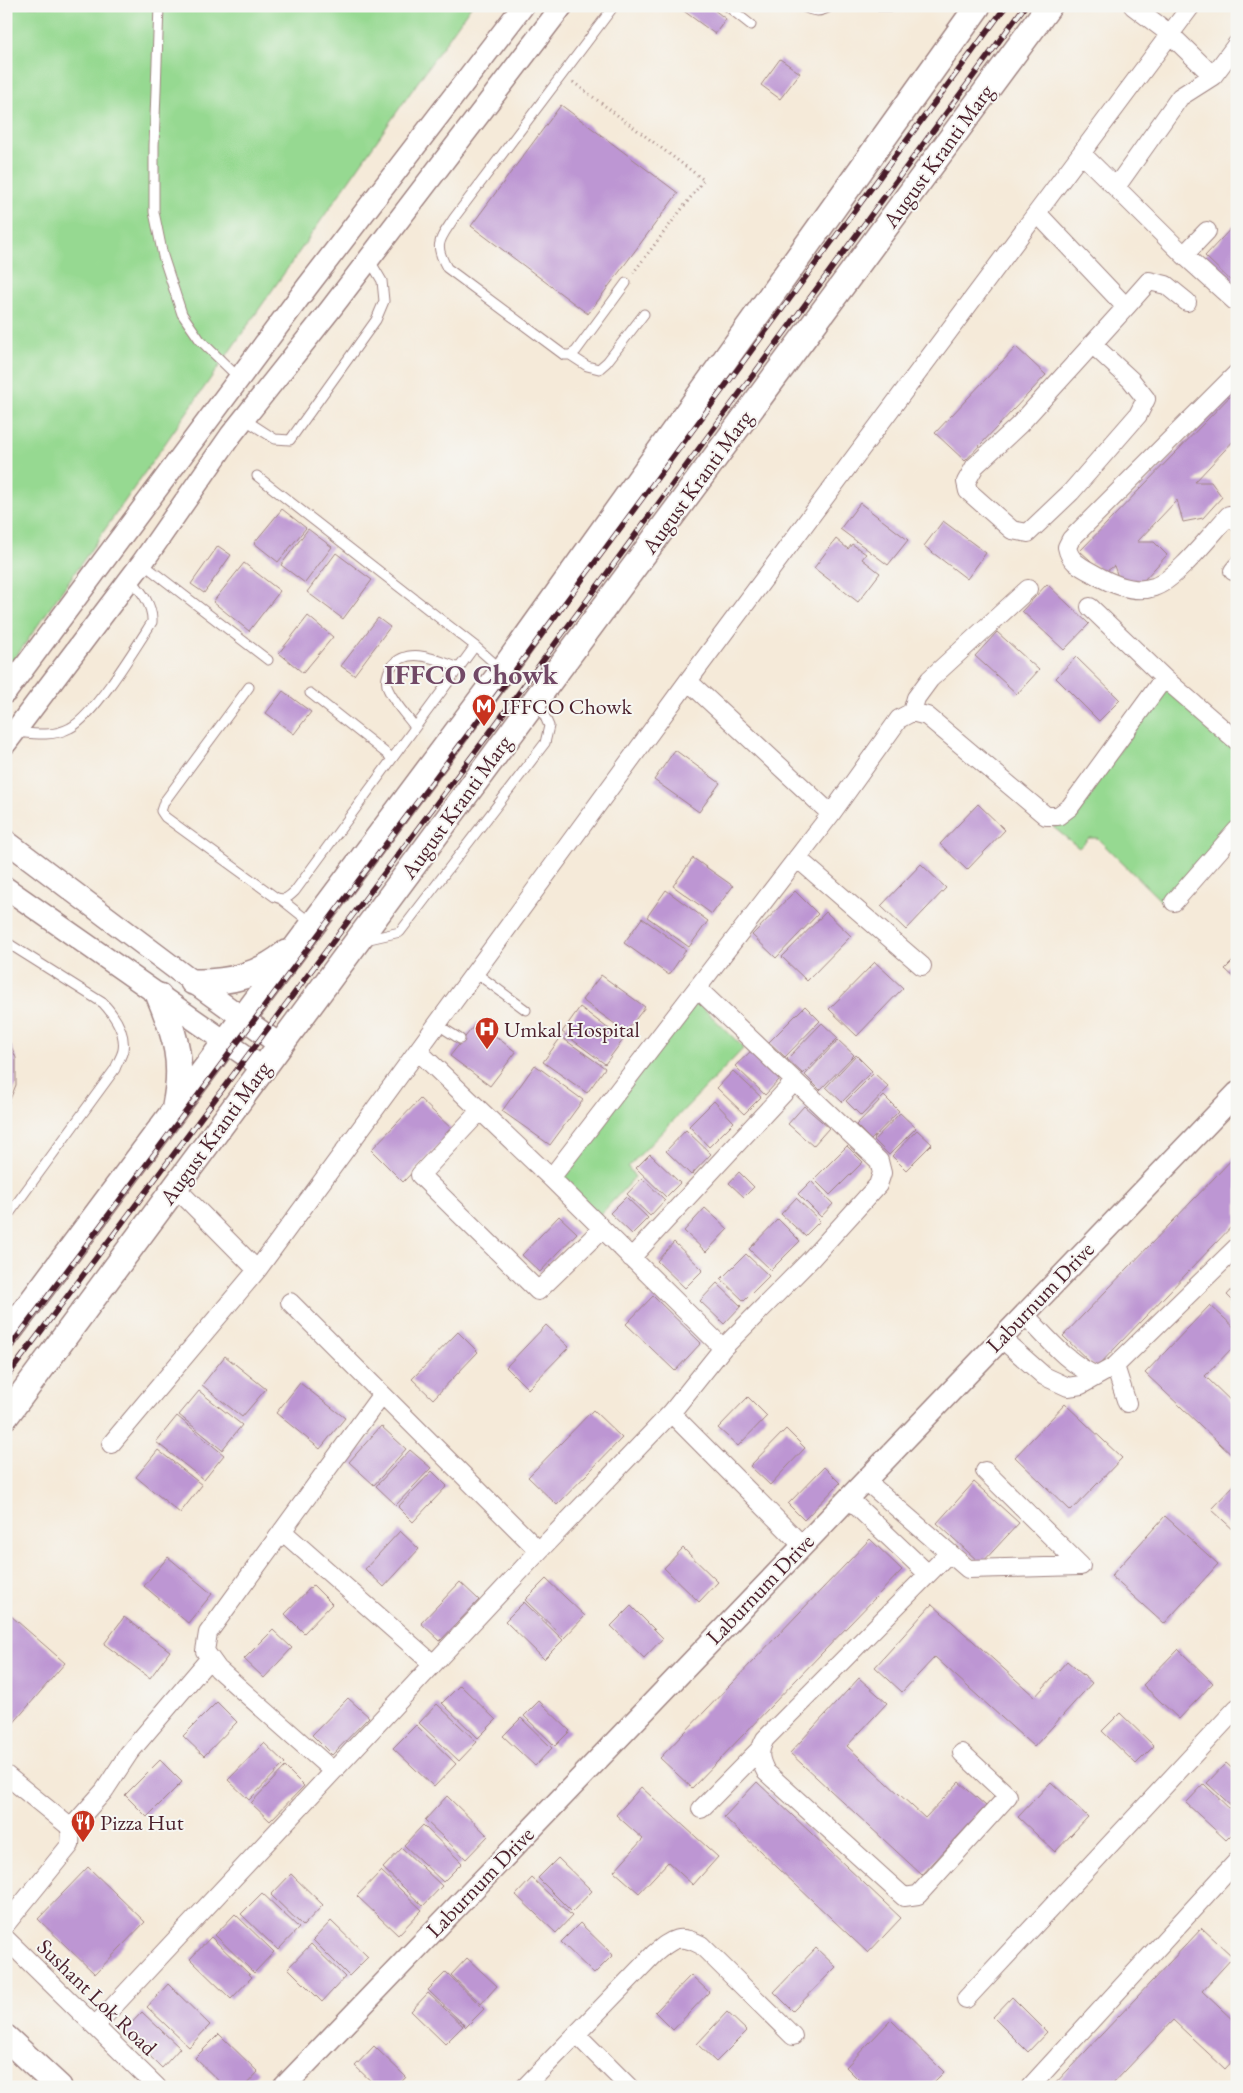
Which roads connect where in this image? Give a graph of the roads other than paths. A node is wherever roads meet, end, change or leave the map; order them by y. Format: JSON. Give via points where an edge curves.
{"nodes":[{"id":1,"x":159,"y":6,"type":"edge"},
{"id":2,"x":523,"y":6,"type":"edge"},
{"id":3,"x":562,"y":6,"type":"edge"},
{"id":4,"x":614,"y":6,"type":"edge"},
{"id":5,"x":727,"y":6,"type":"edge"},
{"id":6,"x":802,"y":6,"type":"edge"},
{"id":7,"x":831,"y":6,"type":"edge"},
{"id":8,"x":881,"y":6,"type":"edge"},
{"id":9,"x":897,"y":6,"type":"edge"},
{"id":10,"x":978,"y":6,"type":"edge"},
{"id":11,"x":1049,"y":6,"type":"edge"},
{"id":12,"x":1133,"y":6,"type":"edge"},
{"id":13,"x":1191,"y":6,"type":"edge"},
{"id":14,"x":751,"y":25,"type":"dead end"},
{"id":15,"x":1170,"y":34,"type":"junction"},
{"id":16,"x":1237,"y":44,"type":"edge"},
{"id":17,"x":1213,"y":76,"type":"junction"},
{"id":18,"x":1082,"y":154,"type":"junction"},
{"id":19,"x":1116,"y":187,"type":"junction"},
{"id":20,"x":1037,"y":213,"type":"junction"},
{"id":21,"x":1208,"y":231,"type":"dead end"},
{"id":22,"x":1184,"y":255,"type":"junction"},
{"id":23,"x":369,"y":259,"type":"junction"},
{"id":24,"x":626,"y":283,"type":"road end"},
{"id":25,"x":1187,"y":302,"type":"dead end"},
{"id":26,"x":1236,"y":302,"type":"edge"},
{"id":27,"x":1126,"y":307,"type":"junction"},
{"id":28,"x":644,"y":314,"type":"dead end"},
{"id":29,"x":1092,"y":344,"type":"junction"},
{"id":30,"x":570,"y":356,"type":"junction"},
{"id":31,"x":1237,"y":373,"type":"edge"},
{"id":32,"x":240,"y":379,"type":"junction"},
{"id":33,"x":244,"y":419,"type":"junction"},
{"id":34,"x":257,"y":476,"type":"dead end"},
{"id":35,"x":1234,"y":514,"type":"edge"},
{"id":36,"x":136,"y":570,"type":"junction"},
{"id":37,"x":1028,"y":589,"type":"dead end"},
{"id":38,"x":1090,"y":607,"type":"dead end"},
{"id":39,"x":475,"y":646,"type":"junction"},
{"id":40,"x":268,"y":660,"type":"dead end"},
{"id":41,"x":459,"y":668,"type":"junction"},
{"id":42,"x":503,"y":670,"type":"junction"},
{"id":43,"x":1164,"y":678,"type":"junction"},
{"id":44,"x":688,"y":681,"type":"junction"},
{"id":45,"x":249,"y":686,"type":"dead end"},
{"id":46,"x":6,"y":692,"type":"edge"},
{"id":47,"x":310,"y":693,"type":"dead end"},
{"id":48,"x":537,"y":698,"type":"junction"},
{"id":49,"x":912,"y":712,"type":"junction"},
{"id":50,"x":415,"y":727,"type":"junction"},
{"id":51,"x":10,"y":737,"type":"edge"},
{"id":52,"x":1237,"y":741,"type":"edge"},
{"id":53,"x":392,"y":758,"type":"junction"},
{"id":54,"x":831,"y":814,"type":"junction"},
{"id":55,"x":1237,"y":830,"type":"edge"},
{"id":56,"x":6,"y":841,"type":"edge"},
{"id":57,"x":797,"y":858,"type":"junction"},
{"id":58,"x":6,"y":888,"type":"edge"},
{"id":59,"x":282,"y":900,"type":"junction"},
{"id":60,"x":1174,"y":902,"type":"dead end"},
{"id":61,"x":307,"y":933,"type":"junction"},
{"id":62,"x":6,"y":942,"type":"edge"},
{"id":63,"x":356,"y":942,"type":"junction"},
{"id":64,"x":922,"y":966,"type":"dead end"},
{"id":65,"x":476,"y":973,"type":"junction"},
{"id":66,"x":193,"y":982,"type":"junction"},
{"id":67,"x":697,"y":988,"type":"junction"},
{"id":68,"x":160,"y":996,"type":"junction"},
{"id":69,"x":526,"y":1010,"type":"dead end"},
{"id":70,"x":244,"y":1017,"type":"junction"},
{"id":71,"x":438,"y":1025,"type":"junction"},
{"id":72,"x":460,"y":1039,"type":"dead end"},
{"id":73,"x":226,"y":1041,"type":"junction"},
{"id":74,"x":280,"y":1045,"type":"junction"},
{"id":75,"x":418,"y":1052,"type":"junction"},
{"id":76,"x":263,"y":1068,"type":"junction"},
{"id":77,"x":795,"y":1081,"type":"junction"},
{"id":78,"x":1237,"y":1092,"type":"edge"},
{"id":79,"x":174,"y":1111,"type":"junction"},
{"id":80,"x":480,"y":1111,"type":"junction"},
{"id":81,"x":551,"y":1178,"type":"junction"},
{"id":82,"x":175,"y":1187,"type":"junction"},
{"id":83,"x":7,"y":1216,"type":"edge"},
{"id":84,"x":602,"y":1229,"type":"junction"},
{"id":85,"x":1237,"y":1246,"type":"edge"},
{"id":86,"x":631,"y":1258,"type":"junction"},
{"id":87,"x":257,"y":1270,"type":"junction"},
{"id":88,"x":290,"y":1302,"type":"dead end"},
{"id":89,"x":1024,"y":1314,"type":"junction"},
{"id":90,"x":6,"y":1336,"type":"edge"},
{"id":91,"x":1001,"y":1338,"type":"junction"},
{"id":92,"x":723,"y":1348,"type":"junction"},
{"id":93,"x":1115,"y":1366,"type":"junction"},
{"id":94,"x":1097,"y":1376,"type":"junction"},
{"id":95,"x":382,"y":1394,"type":"junction"},
{"id":96,"x":1127,"y":1403,"type":"dead end"},
{"id":97,"x":671,"y":1414,"type":"junction"},
{"id":98,"x":6,"y":1416,"type":"edge"},
{"id":99,"x":111,"y":1444,"type":"dead end"},
{"id":100,"x":985,"y":1471,"type":"dead end"},
{"id":101,"x":865,"y":1480,"type":"junction"},
{"id":102,"x":848,"y":1498,"type":"junction"},
{"id":103,"x":282,"y":1531,"type":"junction"},
{"id":104,"x":802,"y":1545,"type":"junction"},
{"id":105,"x":539,"y":1551,"type":"junction"},
{"id":106,"x":949,"y":1553,"type":"junction"},
{"id":107,"x":928,"y":1574,"type":"junction"},
{"id":108,"x":210,"y":1658,"type":"junction"},
{"id":109,"x":433,"y":1664,"type":"junction"},
{"id":110,"x":1237,"y":1708,"type":"edge"},
{"id":111,"x":760,"y":1749,"type":"junction"},
{"id":112,"x":962,"y":1753,"type":"dead end"},
{"id":113,"x":334,"y":1771,"type":"junction"},
{"id":114,"x":6,"y":1775,"type":"edge"},
{"id":115,"x":702,"y":1808,"type":"dead end"},
{"id":116,"x":71,"y":1828,"type":"junction"},
{"id":117,"x":1237,"y":1860,"type":"edge"},
{"id":118,"x":6,"y":1924,"type":"edge"},
{"id":119,"x":6,"y":1939,"type":"edge"},
{"id":120,"x":966,"y":1999,"type":"dead end"},
{"id":121,"x":95,"y":2026,"type":"junction"},
{"id":122,"x":576,"y":2034,"type":"junction"},
{"id":123,"x":793,"y":2036,"type":"dead end"},
{"id":124,"x":6,"y":2038,"type":"edge"},
{"id":125,"x":59,"y":2087,"type":"edge"},
{"id":126,"x":157,"y":2087,"type":"edge"},
{"id":127,"x":284,"y":2087,"type":"edge"},
{"id":128,"x":525,"y":2087,"type":"edge"},
{"id":129,"x":629,"y":2087,"type":"edge"},
{"id":130,"x":1030,"y":2087,"type":"edge"}],
"edges":[{"from":1,"to":32,"type":"lane","via":[[154,212],[163,256],[182,314],[200,340]]},
{"from":2,"to":32,"type":"street"},
{"from":3,"to":23,"type":"street"},
{"from":4,"to":30,"type":"lane","via":[[440,240],[439,254],[447,268],[564,355]]},
{"from":5,"to":14,"type":"lane"},
{"from":6,"to":7,"type":"lane","via":[[815,12]]},
{"from":8,"to":9,"type":"lane"},
{"from":10,"to":42,"type":"main road","name":"August Kranti Marg"},
{"from":11,"to":48,"type":"main road","name":"August Kranti Marg"},
{"from":12,"to":15,"type":"street"},
{"from":13,"to":15,"type":"street"},
{"from":15,"to":17,"type":"street"},
{"from":15,"to":18,"type":"street"},
{"from":16,"to":17,"type":"street"},
{"from":17,"to":19,"type":"street","via":[[1180,97]]},
{"from":18,"to":19,"type":"street"},
{"from":18,"to":20,"type":"street"},
{"from":19,"to":22,"type":"street"},
{"from":20,"to":27,"type":"street"},
{"from":20,"to":44,"type":"street"},
{"from":21,"to":22,"type":"street"},
{"from":22,"to":26,"type":"street"},
{"from":23,"to":33,"type":"street"},
{"from":23,"to":33,"type":"lane","via":[[382,281],[384,300],[376,320],[290,440],[276,439]]},
{"from":24,"to":30,"type":"lane"},
{"from":25,"to":27,"type":"street","via":[[1166,285],[1149,281]]},
{"from":27,"to":29,"type":"street"},
{"from":28,"to":30,"type":"lane","via":[[599,368],[587,366]]},
{"from":29,"to":29,"type":"street","via":[[1019,425],[975,466],[966,482],[968,491],[1012,530],[1028,533],[1072,492],[1138,415],[1146,399],[1131,380]]},
{"from":31,"to":35,"type":"street","via":[[1126,483],[1067,548],[1074,563],[1110,582],[1136,589],[1155,587],[1174,574]]},
{"from":32,"to":46,"type":"street"},
{"from":33,"to":36,"type":"street"},
{"from":34,"to":39,"type":"lane"},
{"from":36,"to":40,"type":"lane"},
{"from":36,"to":51,"type":"street"},
{"from":36,"to":51,"type":"lane","via":[[152,622],[120,672],[88,712],[70,728],[46,735]]},
{"from":37,"to":49,"type":"street","via":[[930,679],[916,698]]},
{"from":38,"to":43,"type":"street"},
{"from":39,"to":41,"type":"lane"},
{"from":39,"to":42,"type":"lane"},
{"from":41,"to":50,"type":"lane"},
{"from":41,"to":50,"type":"lane","via":[[424,656],[407,656],[395,662],[387,672],[388,688]]},
{"from":42,"to":61,"type":"main road","name":"August Kranti Marg"},
{"from":43,"to":49,"type":"street","via":[[1070,807],[1058,816],[1046,816],[927,716]]},
{"from":43,"to":52,"type":"street"},
{"from":44,"to":54,"type":"street"},
{"from":44,"to":65,"type":"street"},
{"from":45,"to":59,"type":"lane","via":[[164,802],[161,811]]},
{"from":47,"to":53,"type":"lane"},
{"from":48,"to":63,"type":"main road","name":"August Kranti Marg"},
{"from":48,"to":63,"type":"lane","via":[[549,726],[545,744],[400,932]]},
{"from":49,"to":54,"type":"street","via":[[899,719]]},
{"from":50,"to":53,"type":"lane"},
{"from":53,"to":59,"type":"lane","via":[[295,890]]},
{"from":54,"to":57,"type":"street"},
{"from":55,"to":60,"type":"street"},
{"from":56,"to":66,"type":"street"},
{"from":57,"to":64,"type":"street"},
{"from":57,"to":67,"type":"street"},
{"from":58,"to":68,"type":"street"},
{"from":59,"to":61,"type":"lane"},
{"from":61,"to":66,"type":"main road","via":[[275,962],[246,976],[219,982]]},
{"from":61,"to":70,"type":"main road","name":"August Kranti Marg"},
{"from":62,"to":83,"type":"lane","via":[[103,1003],[115,1016],[123,1049],[115,1069]]},
{"from":63,"to":74,"type":"main road","name":"August Kranti Marg"},
{"from":65,"to":69,"type":"lane"},
{"from":65,"to":71,"type":"street"},
{"from":66,"to":70,"type":"street"},
{"from":67,"to":77,"type":"street"},
{"from":67,"to":81,"type":"street"},
{"from":68,"to":73,"type":"street"},
{"from":68,"to":79,"type":"main road","via":[[174,1033],[180,1066]]},
{"from":70,"to":73,"type":"main road","name":"August Kranti Marg"},
{"from":70,"to":74,"type":"street"},
{"from":71,"to":72,"type":"lane"},
{"from":71,"to":75,"type":"street"},
{"from":73,"to":76,"type":"street"},
{"from":73,"to":79,"type":"main road","name":"August Kranti Marg"},
{"from":74,"to":76,"type":"main road","name":"August Kranti Marg"},
{"from":75,"to":80,"type":"street"},
{"from":75,"to":87,"type":"street"},
{"from":76,"to":82,"type":"main road","name":"August Kranti Marg"},
{"from":77,"to":86,"type":"street"},
{"from":77,"to":92,"type":"street","via":[[878,1161],[882,1173],[878,1185],[851,1215]]},
{"from":78,"to":89,"type":"street","name":"Laburnum Drive"},
{"from":79,"to":90,"type":"main road","name":"August Kranti Marg"},
{"from":80,"to":81,"type":"street"},
{"from":80,"to":84,"type":"street","via":[[420,1175],[538,1291]]},
{"from":81,"to":84,"type":"street"},
{"from":82,"to":87,"type":"street"},
{"from":82,"to":98,"type":"main road","name":"August Kranti Marg"},
{"from":84,"to":86,"type":"street"},
{"from":85,"to":93,"type":"street"},
{"from":86,"to":92,"type":"street"},
{"from":87,"to":99,"type":"street"},
{"from":88,"to":95,"type":"street"},
{"from":89,"to":91,"type":"street","name":"Laburnum Drive"},
{"from":89,"to":94,"type":"street","via":[[1065,1355],[1084,1371]]},
{"from":91,"to":94,"type":"street","via":[[1044,1376],[1068,1387],[1081,1385]]},
{"from":91,"to":101,"type":"street","name":"Laburnum Drive"},
{"from":92,"to":97,"type":"street"},
{"from":93,"to":94,"type":"street"},
{"from":93,"to":96,"type":"street"},
{"from":95,"to":103,"type":"street"},
{"from":95,"to":105,"type":"street"},
{"from":97,"to":104,"type":"street"},
{"from":97,"to":105,"type":"street"},
{"from":100,"to":106,"type":"street","via":[[1081,1566],[968,1570]]},
{"from":101,"to":102,"type":"street","name":"Laburnum Drive"},
{"from":101,"to":106,"type":"street"},
{"from":102,"to":104,"type":"street","name":"Laburnum Drive"},
{"from":102,"to":107,"type":"street"},
{"from":103,"to":108,"type":"street","via":[[208,1633],[205,1651]]},
{"from":103,"to":109,"type":"street"},
{"from":104,"to":127,"type":"street","name":"Laburnum Drive"},
{"from":105,"to":109,"type":"street"},
{"from":106,"to":107,"type":"street"},
{"from":107,"to":111,"type":"street","via":[[765,1739]]},
{"from":108,"to":113,"type":"street","via":[[218,1669]]},
{"from":108,"to":116,"type":"street","via":[[129,1753],[104,1791]]},
{"from":109,"to":113,"type":"street"},
{"from":110,"to":120,"type":"street"},
{"from":111,"to":112,"type":"street","via":[[760,1761],[766,1772],[904,1897],[918,1895],[1008,1796]]},
{"from":111,"to":115,"type":"street"},
{"from":113,"to":121,"type":"street"},
{"from":114,"to":116,"type":"street"},
{"from":116,"to":118,"type":"street","via":[[70,1845]]},
{"from":117,"to":130,"type":"street"},
{"from":119,"to":121,"type":"street","name":"Sushant Lok Road"},
{"from":121,"to":126,"type":"street","name":"Sushant Lok Road"},
{"from":122,"to":123,"type":"street","via":[[654,1954],[677,1938],[689,1938],[701,1945]]},
{"from":122,"to":128,"type":"street"},
{"from":122,"to":129,"type":"street"},
{"from":124,"to":125,"type":"main road"}]}
